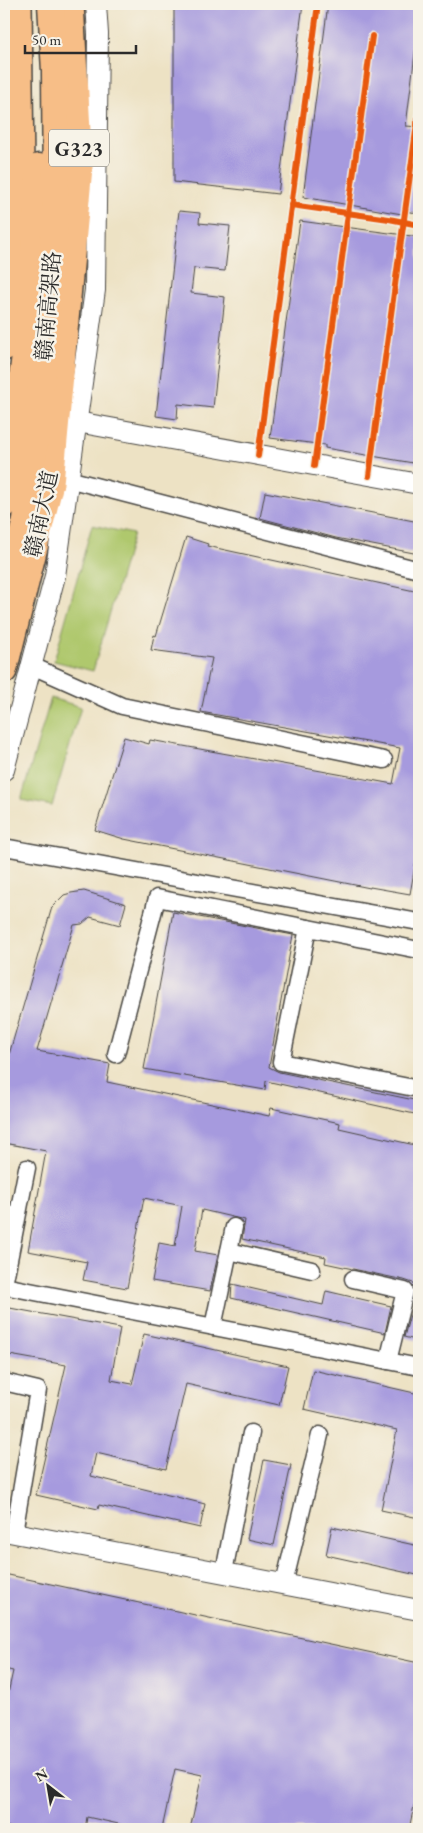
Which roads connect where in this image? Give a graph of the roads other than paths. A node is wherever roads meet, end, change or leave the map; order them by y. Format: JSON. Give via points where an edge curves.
{"nodes":[{"id":1,"x":19,"y":4,"type":"edge"},
{"id":2,"x":35,"y":4,"type":"edge"},
{"id":3,"x":96,"y":4,"type":"edge"},
{"id":4,"x":69,"y":7,"type":"edge"},
{"id":5,"x":4,"y":348,"type":"edge"},
{"id":6,"x":67,"y":418,"type":"junction"},
{"id":7,"x":68,"y":479,"type":"junction"},
{"id":8,"x":419,"y":484,"type":"edge"},
{"id":9,"x":4,"y":505,"type":"edge"},
{"id":10,"x":419,"y":570,"type":"edge"},
{"id":11,"x":4,"y":606,"type":"edge"},
{"id":12,"x":30,"y":665,"type":"junction"},
{"id":13,"x":4,"y":671,"type":"edge"},
{"id":14,"x":384,"y":760,"type":"dead end"},
{"id":15,"x":4,"y":770,"type":"edge"},
{"id":16,"x":4,"y":847,"type":"edge"},
{"id":17,"x":419,"y":922,"type":"edge"},
{"id":18,"x":308,"y":928,"type":"junction"},
{"id":19,"x":419,"y":950,"type":"edge"},
{"id":20,"x":116,"y":1054,"type":"dead end"},
{"id":21,"x":419,"y":1089,"type":"edge"},
{"id":22,"x":27,"y":1168,"type":"dead end"},
{"id":23,"x":234,"y":1227,"type":"dead end"},
{"id":24,"x":229,"y":1251,"type":"junction"},
{"id":25,"x":312,"y":1270,"type":"dead end"},
{"id":26,"x":353,"y":1279,"type":"dead end"},
{"id":27,"x":4,"y":1286,"type":"edge"},
{"id":28,"x":213,"y":1327,"type":"junction"},
{"id":29,"x":388,"y":1361,"type":"junction"},
{"id":30,"x":419,"y":1367,"type":"edge"},
{"id":31,"x":4,"y":1382,"type":"edge"},
{"id":32,"x":251,"y":1433,"type":"dead end"},
{"id":33,"x":320,"y":1435,"type":"dead end"},
{"id":34,"x":9,"y":1532,"type":"edge"},
{"id":35,"x":224,"y":1572,"type":"junction"},
{"id":36,"x":284,"y":1584,"type":"junction"},
{"id":37,"x":419,"y":1610,"type":"edge"}],
"edges":[{"from":1,"to":5,"type":"main road","via":[[21,170]]},
{"from":2,"to":9,"type":"highway","name":"赣南高架路","via":[[40,80],[39,178],[31,306]]},
{"from":3,"to":6,"type":"street","via":[[95,290]]},
{"from":4,"to":6,"type":"main road","name":"赣南大道","number":"G323","via":[[80,168],[68,292]]},
{"from":4,"to":11,"type":"highway","name":"赣南高架路","via":[[55,71],[56,210],[45,348],[26,520]]},
{"from":6,"to":7,"type":"street"},
{"from":6,"to":8,"type":"street"},
{"from":6,"to":13,"type":"main road","name":"赣南大道"},
{"from":7,"to":10,"type":"street"},
{"from":7,"to":12,"type":"street","via":[[55,576]]},
{"from":12,"to":14,"type":"street","via":[[122,706]]},
{"from":12,"to":15,"type":"street"},
{"from":16,"to":17,"type":"street"},
{"from":18,"to":19,"type":"street"},
{"from":18,"to":20,"type":"street","via":[[157,898]]},
{"from":18,"to":21,"type":"street","via":[[281,1062]]},
{"from":22,"to":27,"type":"street"},
{"from":23,"to":24,"type":"street"},
{"from":24,"to":25,"type":"street"},
{"from":24,"to":28,"type":"street"},
{"from":26,"to":29,"type":"street","via":[[405,1291]]},
{"from":27,"to":28,"type":"street"},
{"from":28,"to":29,"type":"street"},
{"from":29,"to":30,"type":"street"},
{"from":31,"to":34,"type":"street","via":[[38,1390]]},
{"from":32,"to":35,"type":"street"},
{"from":33,"to":36,"type":"street"},
{"from":34,"to":35,"type":"street"},
{"from":35,"to":36,"type":"street"},
{"from":36,"to":37,"type":"street"}]}
